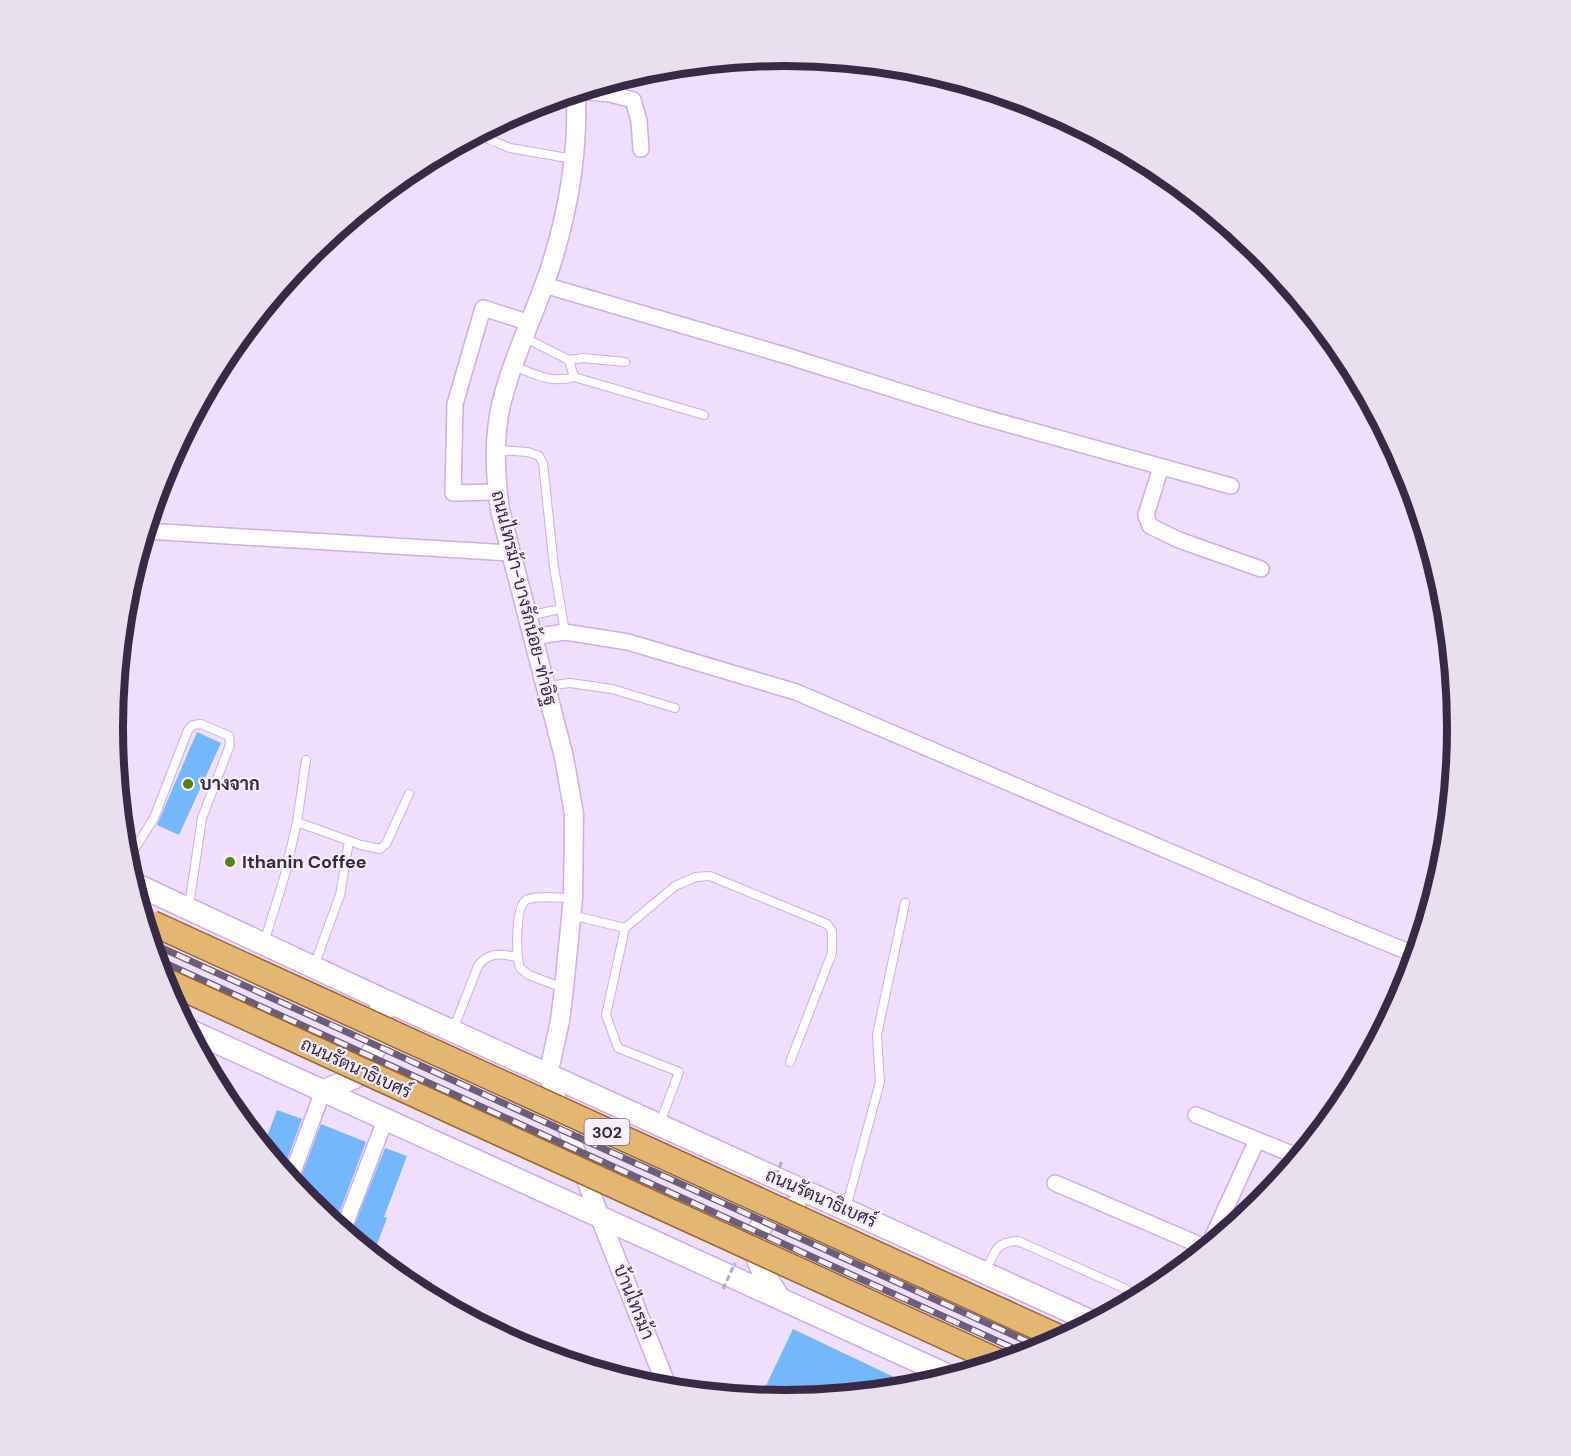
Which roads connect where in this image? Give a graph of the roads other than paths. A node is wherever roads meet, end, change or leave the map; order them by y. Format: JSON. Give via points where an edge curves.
{"nodes":[{"id":1,"x":599,"y":93,"type":"edge"},
{"id":2,"x":578,"y":100,"type":"edge"},
{"id":3,"x":486,"y":138,"type":"edge"},
{"id":4,"x":641,"y":149,"type":"dead end"},
{"id":5,"x":575,"y":159,"type":"junction"},
{"id":6,"x":544,"y":285,"type":"junction"},
{"id":7,"x":528,"y":331,"type":"junction"},
{"id":8,"x":569,"y":360,"type":"junction"},
{"id":9,"x":625,"y":362,"type":"dead end"},
{"id":10,"x":514,"y":366,"type":"junction"},
{"id":11,"x":574,"y":377,"type":"junction"},
{"id":12,"x":704,"y":415,"type":"dead end"},
{"id":13,"x":495,"y":450,"type":"junction"},
{"id":14,"x":1161,"y":467,"type":"junction"},
{"id":15,"x":1231,"y":486,"type":"dead end"},
{"id":16,"x":498,"y":492,"type":"junction"},
{"id":17,"x":154,"y":531,"type":"edge"},
{"id":18,"x":510,"y":553,"type":"junction"},
{"id":19,"x":1261,"y":569,"type":"dead end"},
{"id":20,"x":560,"y":609,"type":"junction"},
{"id":21,"x":527,"y":617,"type":"junction"},
{"id":22,"x":566,"y":632,"type":"junction"},
{"id":23,"x":532,"y":637,"type":"junction"},
{"id":24,"x":545,"y":686,"type":"junction"},
{"id":25,"x":675,"y":708,"type":"dead end"},
{"id":26,"x":306,"y":760,"type":"dead end"},
{"id":27,"x":409,"y":794,"type":"dead end"},
{"id":28,"x":297,"y":822,"type":"junction"},
{"id":29,"x":349,"y":841,"type":"junction"},
{"id":30,"x":135,"y":849,"type":"edge"},
{"id":31,"x":143,"y":888,"type":"edge"},
{"id":32,"x":905,"y":903,"type":"dead end"},
{"id":33,"x":572,"y":906,"type":"junction"},
{"id":34,"x":188,"y":909,"type":"junction"},
{"id":35,"x":154,"y":924,"type":"edge"},
{"id":36,"x":625,"y":928,"type":"junction"},
{"id":37,"x":264,"y":944,"type":"junction"},
{"id":38,"x":1408,"y":952,"type":"edge"},
{"id":39,"x":517,"y":957,"type":"junction"},
{"id":40,"x":314,"y":967,"type":"junction"},
{"id":41,"x":176,"y":985,"type":"edge"},
{"id":42,"x":564,"y":988,"type":"junction"},
{"id":43,"x":371,"y":994,"type":"junction"},
{"id":44,"x":453,"y":1031,"type":"junction"},
{"id":45,"x":199,"y":1034,"type":"edge"},
{"id":46,"x":790,"y":1062,"type":"dead end"},
{"id":47,"x":548,"y":1075,"type":"junction"},
{"id":48,"x":323,"y":1091,"type":"junction"},
{"id":49,"x":1196,"y":1114,"type":"dead end"},
{"id":50,"x":386,"y":1118,"type":"junction"},
{"id":51,"x":660,"y":1125,"type":"junction"},
{"id":52,"x":1257,"y":1140,"type":"junction"},
{"id":53,"x":1292,"y":1154,"type":"edge"},
{"id":54,"x":294,"y":1170,"type":"edge"},
{"id":55,"x":1054,"y":1183,"type":"dead end"},
{"id":56,"x":836,"y":1205,"type":"junction"},
{"id":57,"x":599,"y":1215,"type":"junction"},
{"id":58,"x":346,"y":1223,"type":"edge"},
{"id":59,"x":1215,"y":1232,"type":"edge"},
{"id":60,"x":1200,"y":1244,"type":"edge"},
{"id":61,"x":986,"y":1272,"type":"junction"},
{"id":62,"x":1130,"y":1293,"type":"edge"},
{"id":63,"x":781,"y":1300,"type":"junction"},
{"id":64,"x":1085,"y":1318,"type":"edge"},
{"id":65,"x":1052,"y":1334,"type":"edge"},
{"id":66,"x":990,"y":1357,"type":"edge"},
{"id":67,"x":939,"y":1371,"type":"edge"},
{"id":68,"x":664,"y":1378,"type":"edge"}],
"edges":[{"from":1,"to":4,"type":"street","via":[[633,100]]},
{"from":2,"to":5,"type":"street","name":"ถนนไทรม้า-บางรักน้อย-ท่าอิฐ"},
{"from":3,"to":5,"type":"lane","via":[[510,148]]},
{"from":5,"to":6,"type":"street","name":"ถนนไทรม้า-บางรักน้อย-ท่าอิฐ"},
{"from":6,"to":7,"type":"street","name":"ถนนไทรม้า-บางรักน้อย-ท่าอิฐ"},
{"from":6,"to":14,"type":"street"},
{"from":7,"to":8,"type":"lane"},
{"from":7,"to":10,"type":"street","name":"ถนนไทรม้า-บางรักน้อย-ท่าอิฐ"},
{"from":7,"to":16,"type":"street","via":[[483,309],[455,404],[453,493]]},
{"from":8,"to":9,"type":"lane"},
{"from":8,"to":11,"type":"lane"},
{"from":10,"to":11,"type":"lane","via":[[551,380]]},
{"from":10,"to":13,"type":"street","name":"ถนนไทรม้า-บางรักน้อย-ท่าอิฐ","via":[[501,405]]},
{"from":11,"to":12,"type":"lane"},
{"from":13,"to":16,"type":"street","name":"ถนนไทรม้า-บางรักน้อย-ท่าอิฐ"},
{"from":13,"to":20,"type":"lane","via":[[528,452],[539,456],[543,463]]},
{"from":14,"to":15,"type":"street"},
{"from":14,"to":19,"type":"street","via":[[1146,515],[1150,526]]},
{"from":16,"to":18,"type":"street","name":"ถนนไทรม้า-บางรักน้อย-ท่าอิฐ"},
{"from":17,"to":18,"type":"street"},
{"from":18,"to":21,"type":"street","name":"ถนนไทรม้า-บางรักน้อย-ท่าอิฐ"},
{"from":20,"to":21,"type":"lane"},
{"from":20,"to":22,"type":"lane"},
{"from":21,"to":23,"type":"street","name":"ถนนไทรม้า-บางรักน้อย-ท่าอิฐ"},
{"from":22,"to":23,"type":"street"},
{"from":22,"to":38,"type":"street","via":[[628,642],[796,692]]},
{"from":23,"to":24,"type":"street","name":"ถนนไทรม้า-บางรักน้อย-ท่าอิฐ"},
{"from":24,"to":25,"type":"lane","via":[[570,683],[612,689]]},
{"from":24,"to":33,"type":"street","name":"ถนนไทรม้า-บางรักน้อย-ท่าอิฐ","via":[[574,814]]},
{"from":26,"to":28,"type":"lane"},
{"from":27,"to":29,"type":"lane","via":[[380,849]]},
{"from":28,"to":29,"type":"lane"},
{"from":28,"to":37,"type":"lane"},
{"from":29,"to":40,"type":"lane","via":[[340,895]]},
{"from":30,"to":34,"type":"lane","via":[[154,818],[188,730],[201,724],[229,736],[230,745],[202,818]]},
{"from":31,"to":34,"type":"main road","name":"ถนนรัตนาธิเบศร์","number":"302"},
{"from":32,"to":56,"type":"lane","via":[[877,1035],[880,1082]]},
{"from":33,"to":36,"type":"lane"},
{"from":33,"to":39,"type":"lane","via":[[535,898],[526,900],[520,907]]},
{"from":33,"to":42,"type":"street","name":"ถนนไทรม้า-บางรักน้อย-ท่าอิฐ"},
{"from":34,"to":37,"type":"main road","name":"ถนนรัตนาธิเบศร์","number":"302"},
{"from":35,"to":65,"type":"main road","name":"ถนนรัตนาธิเบศร์","number":"302","bridge":true},
{"from":36,"to":46,"type":"lane","via":[[675,886],[710,876],[828,924],[832,931],[832,953]]},
{"from":36,"to":51,"type":"lane","via":[[606,1015],[618,1048],[679,1072]]},
{"from":37,"to":40,"type":"main road","name":"ถนนรัตนาธิเบศร์","number":"302"},
{"from":39,"to":42,"type":"lane","via":[[523,972]]},
{"from":39,"to":44,"type":"lane","via":[[499,953],[482,961]]},
{"from":40,"to":43,"type":"main road","name":"ถนนรัตนาธิเบศร์","number":"302"},
{"from":41,"to":66,"type":"main road","name":"ถนนรัตนาธิเบศร์","number":"302","bridge":true},
{"from":42,"to":47,"type":"street","name":"ถนนไทรม้า-บางรักน้อย-ท่าอิฐ"},
{"from":43,"to":44,"type":"main road","name":"ถนนรัตนาธิเบศร์","number":"302"},
{"from":43,"to":48,"type":"main road","via":[[382,1018],[379,1043],[354,1078]]},
{"from":44,"to":47,"type":"main road","name":"ถนนรัตนาธิเบศร์","number":"302"},
{"from":45,"to":48,"type":"main road","name":"ถนนรัตนาธิเบศร์"},
{"from":47,"to":51,"type":"main road","name":"ถนนรัตนาธิเบศร์","number":"302"},
{"from":47,"to":57,"type":"street","number":"302"},
{"from":48,"to":50,"type":"main road","name":"ถนนรัตนาธิเบศร์"},
{"from":48,"to":54,"type":"street"},
{"from":49,"to":52,"type":"street"},
{"from":50,"to":57,"type":"main road","name":"ถนนรัตนาธิเบศร์"},
{"from":50,"to":58,"type":"street"},
{"from":51,"to":56,"type":"main road","name":"ถนนรัตนาธิเบศร์","number":"302"},
{"from":52,"to":53,"type":"street"},
{"from":52,"to":59,"type":"street"},
{"from":55,"to":60,"type":"street"},
{"from":56,"to":61,"type":"main road","name":"ถนนรัตนาธิเบศร์","number":"302"},
{"from":56,"to":63,"type":"main road","via":[[799,1205],[770,1217],[758,1231],[754,1249],[762,1273]]},
{"from":57,"to":63,"type":"main road","name":"ถนนรัตนาธิเบศร์"},
{"from":57,"to":68,"type":"street","name":"บ้านไทรม้า"},
{"from":61,"to":62,"type":"lane","via":[[997,1248],[1006,1241],[1018,1241]]},
{"from":61,"to":64,"type":"main road","name":"ถนนรัตนาธิเบศร์","number":"302"},
{"from":63,"to":67,"type":"main road","name":"ถนนรัตนาธิเบศร์"}]}
